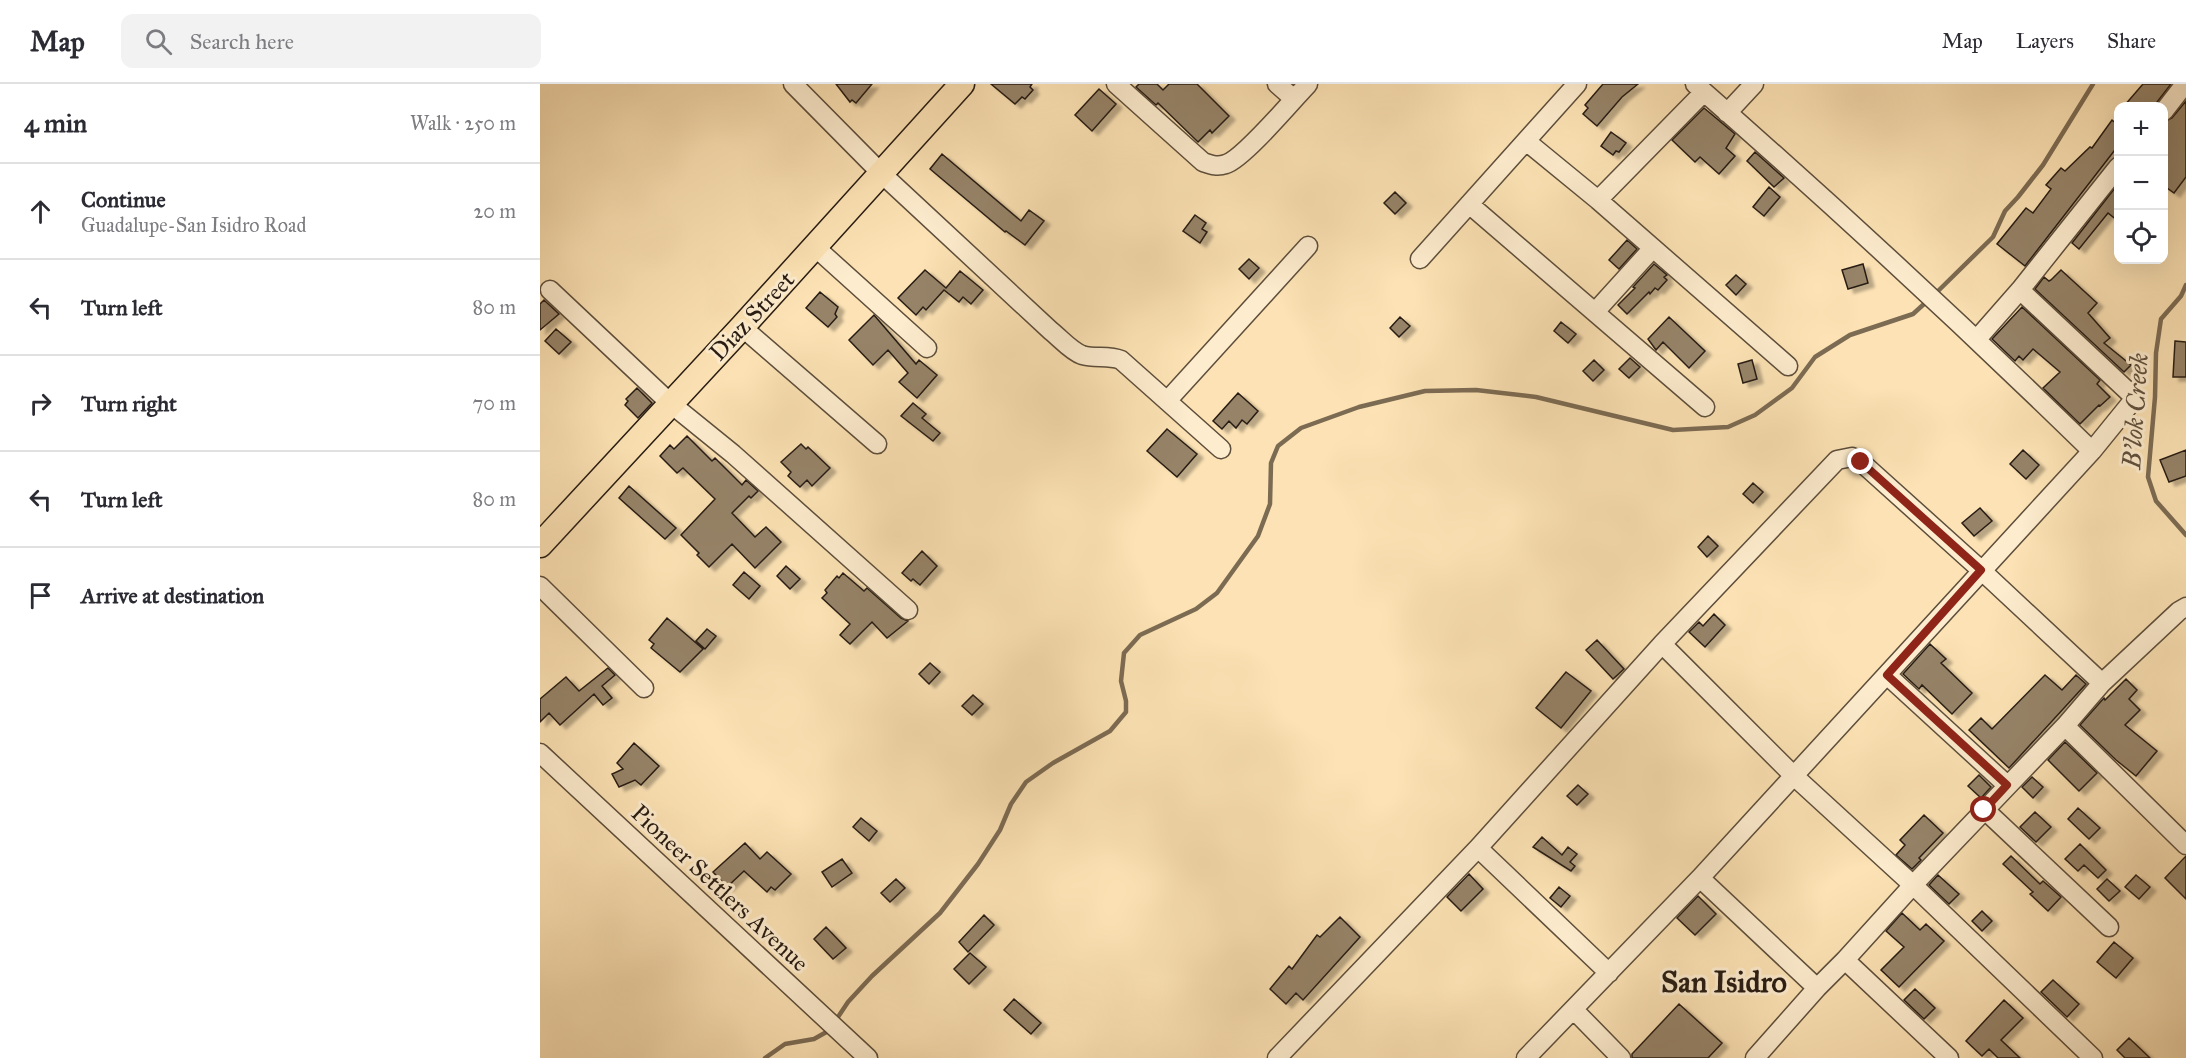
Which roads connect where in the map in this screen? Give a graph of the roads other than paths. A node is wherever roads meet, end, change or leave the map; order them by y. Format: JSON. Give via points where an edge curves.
{"nodes":[{"id":1,"x":793,"y":84,"type":"edge"},
{"id":2,"x":962,"y":84,"type":"edge"},
{"id":3,"x":1116,"y":84,"type":"edge"},
{"id":4,"x":1277,"y":84,"type":"edge"},
{"id":5,"x":1308,"y":84,"type":"edge"},
{"id":6,"x":1577,"y":84,"type":"edge"},
{"id":7,"x":1754,"y":84,"type":"edge"},
{"id":8,"x":2185,"y":84,"type":"edge"},
{"id":9,"x":1699,"y":88,"type":"edge"},
{"id":10,"x":1294,"y":99,"type":"junction"},
{"id":11,"x":2168,"y":105,"type":"edge"},
{"id":12,"x":1727,"y":113,"type":"junction"},
{"id":13,"x":1526,"y":141,"type":"junction"},
{"id":14,"x":2114,"y":171,"type":"edge"},
{"id":15,"x":882,"y":174,"type":"junction"},
{"id":16,"x":1598,"y":200,"type":"junction"},
{"id":17,"x":1469,"y":204,"type":"junction"},
{"id":18,"x":1308,"y":246,"type":"dead end"},
{"id":19,"x":815,"y":247,"type":"junction"},
{"id":20,"x":1653,"y":248,"type":"junction"},
{"id":21,"x":1420,"y":258,"type":"dead end"},
{"id":22,"x":550,"y":290,"type":"dead end"},
{"id":23,"x":2020,"y":290,"type":"junction"},
{"id":24,"x":1595,"y":312,"type":"junction"},
{"id":25,"x":742,"y":327,"type":"junction"},
{"id":26,"x":1977,"y":339,"type":"junction"},
{"id":27,"x":927,"y":348,"type":"dead end"},
{"id":28,"x":1788,"y":366,"type":"dead end"},
{"id":29,"x":1167,"y":401,"type":"junction"},
{"id":30,"x":670,"y":403,"type":"junction"},
{"id":31,"x":1705,"y":407,"type":"dead end"},
{"id":32,"x":877,"y":444,"type":"dead end"},
{"id":33,"x":1221,"y":448,"type":"dead end"},
{"id":34,"x":2092,"y":451,"type":"junction"},
{"id":35,"x":540,"y":545,"type":"edge"},
{"id":36,"x":1981,"y":570,"type":"junction"},
{"id":37,"x":540,"y":586,"type":"edge"},
{"id":38,"x":2186,"y":607,"type":"edge"},
{"id":39,"x":908,"y":610,"type":"dead end"},
{"id":40,"x":1662,"y":644,"type":"junction"},
{"id":41,"x":1887,"y":675,"type":"junction"},
{"id":42,"x":2102,"y":683,"type":"junction"},
{"id":43,"x":644,"y":688,"type":"dead end"},
{"id":44,"x":2065,"y":726,"type":"junction"},
{"id":45,"x":540,"y":753,"type":"edge"},
{"id":46,"x":1794,"y":776,"type":"junction"},
{"id":47,"x":2007,"y":785,"type":"junction"},
{"id":48,"x":1984,"y":810,"type":"junction"},
{"id":49,"x":2186,"y":845,"type":"edge"},
{"id":50,"x":1478,"y":848,"type":"junction"},
{"id":51,"x":1700,"y":878,"type":"junction"},
{"id":52,"x":1913,"y":885,"type":"junction"},
{"id":53,"x":2109,"y":927,"type":"dead end"},
{"id":54,"x":1845,"y":960,"type":"junction"},
{"id":55,"x":1609,"y":973,"type":"junction"},
{"id":56,"x":1817,"y":988,"type":"junction"},
{"id":57,"x":1574,"y":1010,"type":"junction"},
{"id":58,"x":868,"y":1058,"type":"edge"},
{"id":59,"x":1277,"y":1058,"type":"edge"},
{"id":60,"x":1526,"y":1058,"type":"edge"},
{"id":61,"x":1621,"y":1058,"type":"edge"},
{"id":62,"x":1755,"y":1058,"type":"edge"},
{"id":63,"x":1949,"y":1058,"type":"edge"},
{"id":64,"x":2093,"y":1058,"type":"edge"}],
"edges":[{"from":1,"to":15,"type":"street"},
{"from":2,"to":15,"type":"main road","name":"Diaz Street"},
{"from":3,"to":10,"type":"street","via":[[1203,162],[1216,167],[1229,164],[1244,152]]},
{"from":4,"to":10,"type":"street"},
{"from":5,"to":10,"type":"street"},
{"from":6,"to":13,"type":"street"},
{"from":7,"to":12,"type":"street"},
{"from":8,"to":11,"type":"street"},
{"from":9,"to":12,"type":"street"},
{"from":9,"to":16,"type":"street"},
{"from":12,"to":26,"type":"street"},
{"from":13,"to":16,"type":"street"},
{"from":13,"to":17,"type":"street"},
{"from":14,"to":23,"type":"street"},
{"from":15,"to":19,"type":"main road","name":"Diaz Street"},
{"from":15,"to":29,"type":"street","via":[[1074,351],[1121,360]]},
{"from":16,"to":20,"type":"street"},
{"from":17,"to":21,"type":"street"},
{"from":17,"to":24,"type":"street"},
{"from":18,"to":29,"type":"street"},
{"from":19,"to":25,"type":"main road","name":"Diaz Street"},
{"from":19,"to":27,"type":"street"},
{"from":20,"to":24,"type":"street"},
{"from":20,"to":28,"type":"street"},
{"from":22,"to":30,"type":"street"},
{"from":23,"to":26,"type":"street"},
{"from":23,"to":34,"type":"street","via":[[2135,398]]},
{"from":24,"to":31,"type":"street"},
{"from":25,"to":30,"type":"main road","name":"Diaz Street"},
{"from":25,"to":32,"type":"street"},
{"from":26,"to":34,"type":"street"},
{"from":29,"to":33,"type":"street"},
{"from":30,"to":35,"type":"main road","name":"Diaz Street"},
{"from":30,"to":39,"type":"street"},
{"from":34,"to":36,"type":"street"},
{"from":36,"to":40,"type":"street","via":[[1861,462],[1844,457],[1830,465]]},
{"from":36,"to":41,"type":"street"},
{"from":36,"to":42,"type":"street"},
{"from":37,"to":43,"type":"street"},
{"from":38,"to":42,"type":"street"},
{"from":40,"to":46,"type":"street"},
{"from":40,"to":50,"type":"street"},
{"from":41,"to":46,"type":"street"},
{"from":41,"to":47,"type":"street"},
{"from":42,"to":44,"type":"street"},
{"from":44,"to":47,"type":"street"},
{"from":44,"to":49,"type":"street"},
{"from":45,"to":58,"type":"street","name":"Pioneer Settlers Avenue"},
{"from":46,"to":51,"type":"street"},
{"from":46,"to":52,"type":"street"},
{"from":47,"to":48,"type":"street"},
{"from":48,"to":52,"type":"street"},
{"from":48,"to":53,"type":"street"},
{"from":50,"to":55,"type":"street"},
{"from":50,"to":59,"type":"street"},
{"from":51,"to":55,"type":"street"},
{"from":51,"to":56,"type":"street"},
{"from":52,"to":54,"type":"street"},
{"from":52,"to":64,"type":"street"},
{"from":54,"to":56,"type":"street"},
{"from":54,"to":63,"type":"street"},
{"from":55,"to":57,"type":"street"},
{"from":56,"to":62,"type":"street"},
{"from":57,"to":60,"type":"street"},
{"from":57,"to":61,"type":"street"}]}
